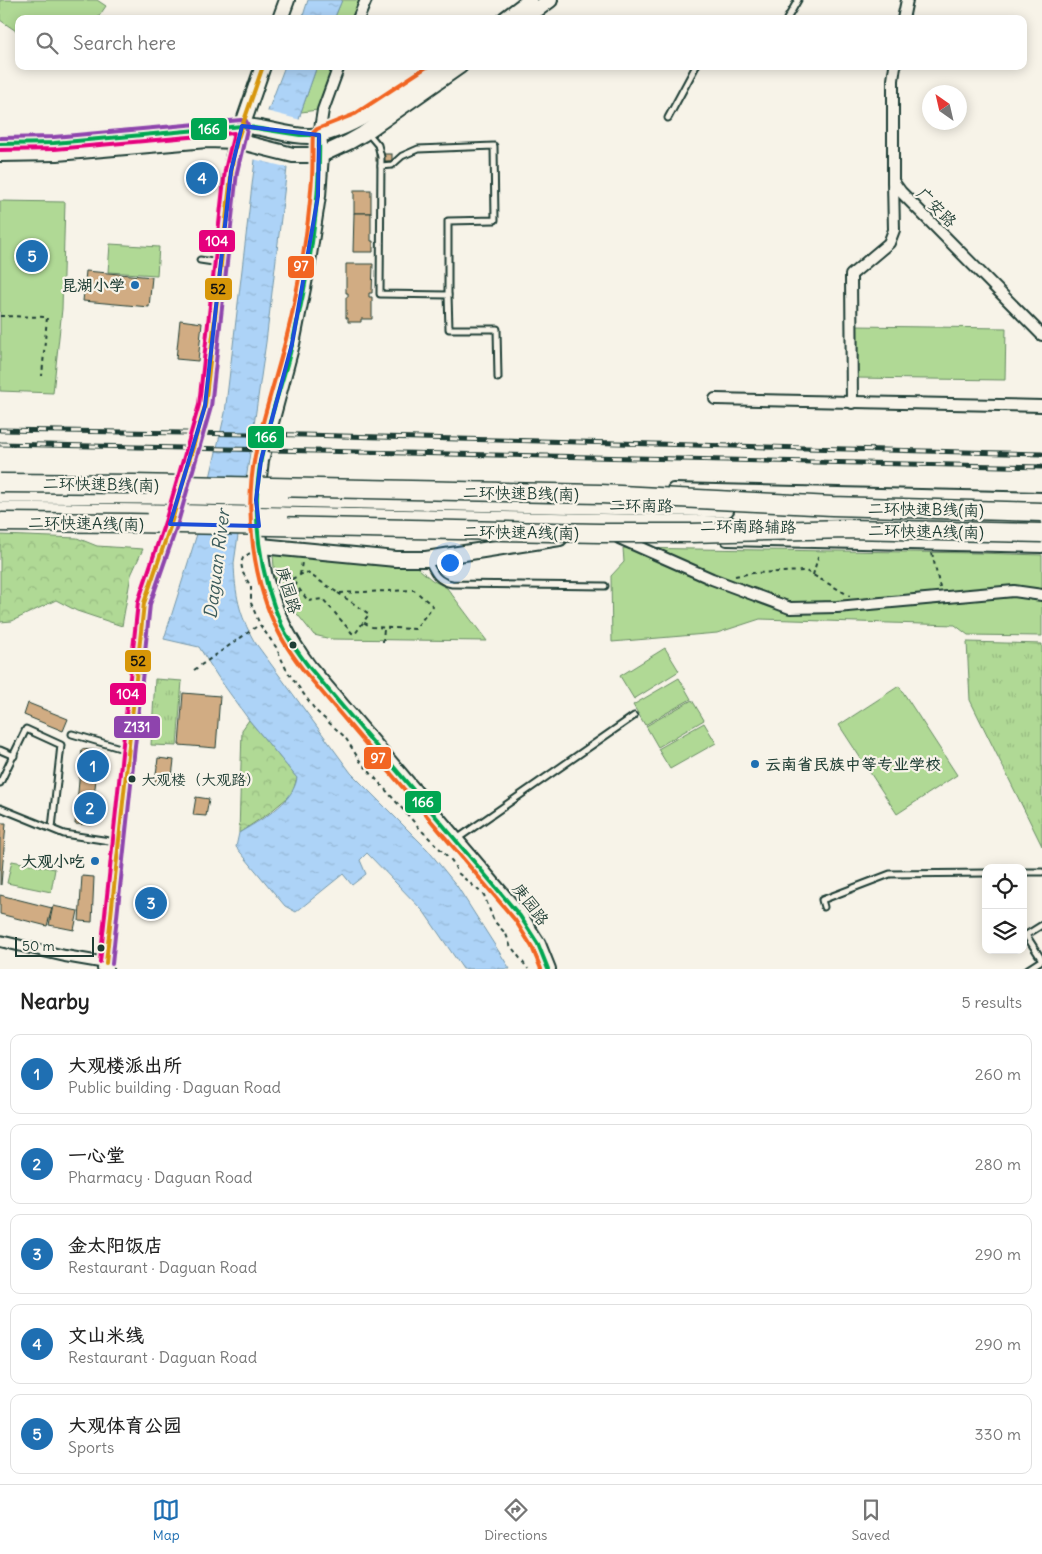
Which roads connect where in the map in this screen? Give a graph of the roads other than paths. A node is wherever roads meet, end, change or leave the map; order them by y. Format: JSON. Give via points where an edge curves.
{"nodes":[{"id":1,"x":287,"y":0,"type":"edge"},
{"id":2,"x":366,"y":0,"type":"edge"},
{"id":3,"x":530,"y":0,"type":"edge"},
{"id":4,"x":550,"y":0,"type":"edge"},
{"id":5,"x":798,"y":0,"type":"edge"},
{"id":6,"x":907,"y":0,"type":"edge"},
{"id":7,"x":281,"y":15,"type":"edge"},
{"id":8,"x":360,"y":15,"type":"edge"},
{"id":9,"x":510,"y":15,"type":"edge"},
{"id":10,"x":529,"y":15,"type":"edge"},
{"id":11,"x":789,"y":15,"type":"edge"},
{"id":12,"x":904,"y":15,"type":"edge"},
{"id":13,"x":262,"y":70,"type":"edge"},
{"id":14,"x":338,"y":70,"type":"edge"},
{"id":15,"x":434,"y":70,"type":"edge"},
{"id":16,"x":454,"y":70,"type":"edge"},
{"id":17,"x":694,"y":70,"type":"edge"},
{"id":18,"x":894,"y":70,"type":"edge"},
{"id":19,"x":668,"y":118,"type":"dead end"},
{"id":20,"x":242,"y":126,"type":"junction"},
{"id":21,"x":367,"y":131,"type":"junction"},
{"id":22,"x":320,"y":135,"type":"junction"},
{"id":23,"x":237,"y":141,"type":"junction"},
{"id":24,"x":0,"y":144,"type":"edge"},
{"id":25,"x":0,"y":154,"type":"edge"},
{"id":26,"x":320,"y":155,"type":"junction"},
{"id":27,"x":381,"y":166,"type":"junction"},
{"id":28,"x":893,"y":181,"type":"junction"},
{"id":29,"x":200,"y":260,"type":"dead end"},
{"id":30,"x":220,"y":263,"type":"junction"},
{"id":31,"x":448,"y":295,"type":"junction"},
{"id":32,"x":1042,"y":334,"type":"edge"},
{"id":33,"x":498,"y":378,"type":"dead end"},
{"id":34,"x":716,"y":399,"type":"dead end"},
{"id":35,"x":852,"y":403,"type":"junction"},
{"id":36,"x":1042,"y":406,"type":"edge"},
{"id":37,"x":0,"y":483,"type":"edge"},
{"id":38,"x":0,"y":495,"type":"edge"},
{"id":39,"x":1042,"y":498,"type":"edge"},
{"id":40,"x":395,"y":502,"type":"junction"},
{"id":41,"x":0,"y":510,"type":"edge"},
{"id":42,"x":1042,"y":513,"type":"edge"},
{"id":43,"x":395,"y":517,"type":"junction"},
{"id":44,"x":0,"y":522,"type":"edge"},
{"id":45,"x":1042,"y":532,"type":"edge"},
{"id":46,"x":586,"y":537,"type":"junction"},
{"id":47,"x":619,"y":538,"type":"junction"},
{"id":48,"x":261,"y":546,"type":"junction"},
{"id":49,"x":1042,"y":548,"type":"edge"},
{"id":50,"x":426,"y":559,"type":"junction"},
{"id":51,"x":605,"y":586,"type":"dead end"},
{"id":52,"x":1042,"y":595,"type":"edge"},
{"id":53,"x":634,"y":716,"type":"dead end"},
{"id":54,"x":72,"y":734,"type":"dead end"},
{"id":55,"x":0,"y":750,"type":"edge"},
{"id":56,"x":129,"y":750,"type":"junction"},
{"id":57,"x":14,"y":756,"type":"junction"},
{"id":58,"x":0,"y":782,"type":"edge"},
{"id":59,"x":0,"y":808,"type":"edge"},
{"id":60,"x":52,"y":828,"type":"junction"},
{"id":61,"x":456,"y":840,"type":"junction"},
{"id":62,"x":120,"y":842,"type":"junction"},
{"id":63,"x":1027,"y":872,"type":"edge"},
{"id":64,"x":1042,"y":872,"type":"edge"},
{"id":65,"x":982,"y":873,"type":"edge"},
{"id":66,"x":824,"y":907,"type":"dead end"},
{"id":67,"x":1042,"y":925,"type":"edge"},
{"id":68,"x":0,"y":941,"type":"edge"},
{"id":69,"x":106,"y":966,"type":"edge"},
{"id":70,"x":548,"y":969,"type":"edge"},
{"id":71,"x":1028,"y":969,"type":"edge"}],
"edges":[{"from":1,"to":7,"type":"street"},
{"from":2,"to":8,"type":"street"},
{"from":3,"to":9,"type":"street"},
{"from":4,"to":10,"type":"street"},
{"from":5,"to":11,"type":"lane"},
{"from":6,"to":12,"type":"street"},
{"from":13,"to":20,"type":"street"},
{"from":14,"to":22,"type":"street","via":[[323,110]]},
{"from":15,"to":22,"type":"street","via":[[358,120]]},
{"from":16,"to":21,"type":"street"},
{"from":17,"to":19,"type":"lane"},
{"from":18,"to":28,"type":"street"},
{"from":20,"to":22,"type":"street","via":[[298,135]]},
{"from":20,"to":23,"type":"street"},
{"from":20,"to":24,"type":"street","via":[[54,143]]},
{"from":21,"to":26,"type":"street"},
{"from":21,"to":27,"type":"lane","via":[[381,151]]},
{"from":22,"to":26,"type":"street","name":"庚园路"},
{"from":23,"to":25,"type":"street","via":[[204,140],[57,153]]},
{"from":23,"to":26,"type":"street","via":[[293,155]]},
{"from":23,"to":30,"type":"street"},
{"from":26,"to":48,"type":"street","name":"庚园路","via":[[318,196],[300,306],[261,460],[256,500]]},
{"from":27,"to":31,"type":"lane","via":[[380,294]]},
{"from":27,"to":31,"type":"lane","via":[[392,166],[402,156],[418,149],[494,146],[495,220],[448,222]]},
{"from":28,"to":32,"type":"street","name":"广安路"},
{"from":28,"to":35,"type":"street","via":[[894,230],[889,243],[851,275]]},
{"from":29,"to":30,"type":"lane"},
{"from":30,"to":56,"type":"street","via":[[205,406],[144,603]]},
{"from":31,"to":33,"type":"lane","via":[[449,329],[497,329]]},
{"from":34,"to":35,"type":"street"},
{"from":35,"to":36,"type":"street"},
{"from":37,"to":42,"type":"highway","name":"二环快速B线(南)","bridge":true,"via":[[601,494]]},
{"from":38,"to":40,"type":"main road","name":"二环南路","bridge":true},
{"from":39,"to":40,"type":"street","via":[[585,488],[513,490]]},
{"from":40,"to":42,"type":"main road","name":"二环南路"},
{"from":41,"to":43,"type":"main road","name":"二环南路","bridge":true},
{"from":43,"to":45,"type":"main road","name":"二环南路"},
{"from":43,"to":46,"type":"street","name":"二环南路辅路"},
{"from":44,"to":45,"type":"highway","name":"二环快速A线(南)","bridge":true,"via":[[608,534],[832,529]]},
{"from":46,"to":47,"type":"street","name":"二环南路辅路"},
{"from":46,"to":50,"type":"street","via":[[538,541]]},
{"from":47,"to":49,"type":"street","name":"二环南路辅路"},
{"from":47,"to":52,"type":"street","via":[[712,579],[790,608],[837,607],[1014,591]]},
{"from":48,"to":50,"type":"street"},
{"from":48,"to":61,"type":"street","name":"庚园路","via":[[265,580],[291,643]]},
{"from":50,"to":51,"type":"lane","via":[[442,582],[452,584]]},
{"from":53,"to":61,"type":"lane"},
{"from":54,"to":56,"type":"lane"},
{"from":55,"to":57,"type":"lane"},
{"from":56,"to":62,"type":"street"},
{"from":57,"to":58,"type":"lane"},
{"from":57,"to":60,"type":"lane","via":[[26,729],[61,745]]},
{"from":59,"to":60,"type":"lane"},
{"from":60,"to":62,"type":"lane","via":[[64,834]]},
{"from":61,"to":70,"type":"street","name":"庚园路","via":[[520,916],[538,944]]},
{"from":62,"to":69,"type":"street"},
{"from":63,"to":64,"type":"lane"},
{"from":65,"to":66,"type":"lane","via":[[890,874],[822,900]]},
{"from":67,"to":71,"type":"lane","via":[[1026,935],[1042,960]]},
{"from":68,"to":69,"type":"street"}]}
